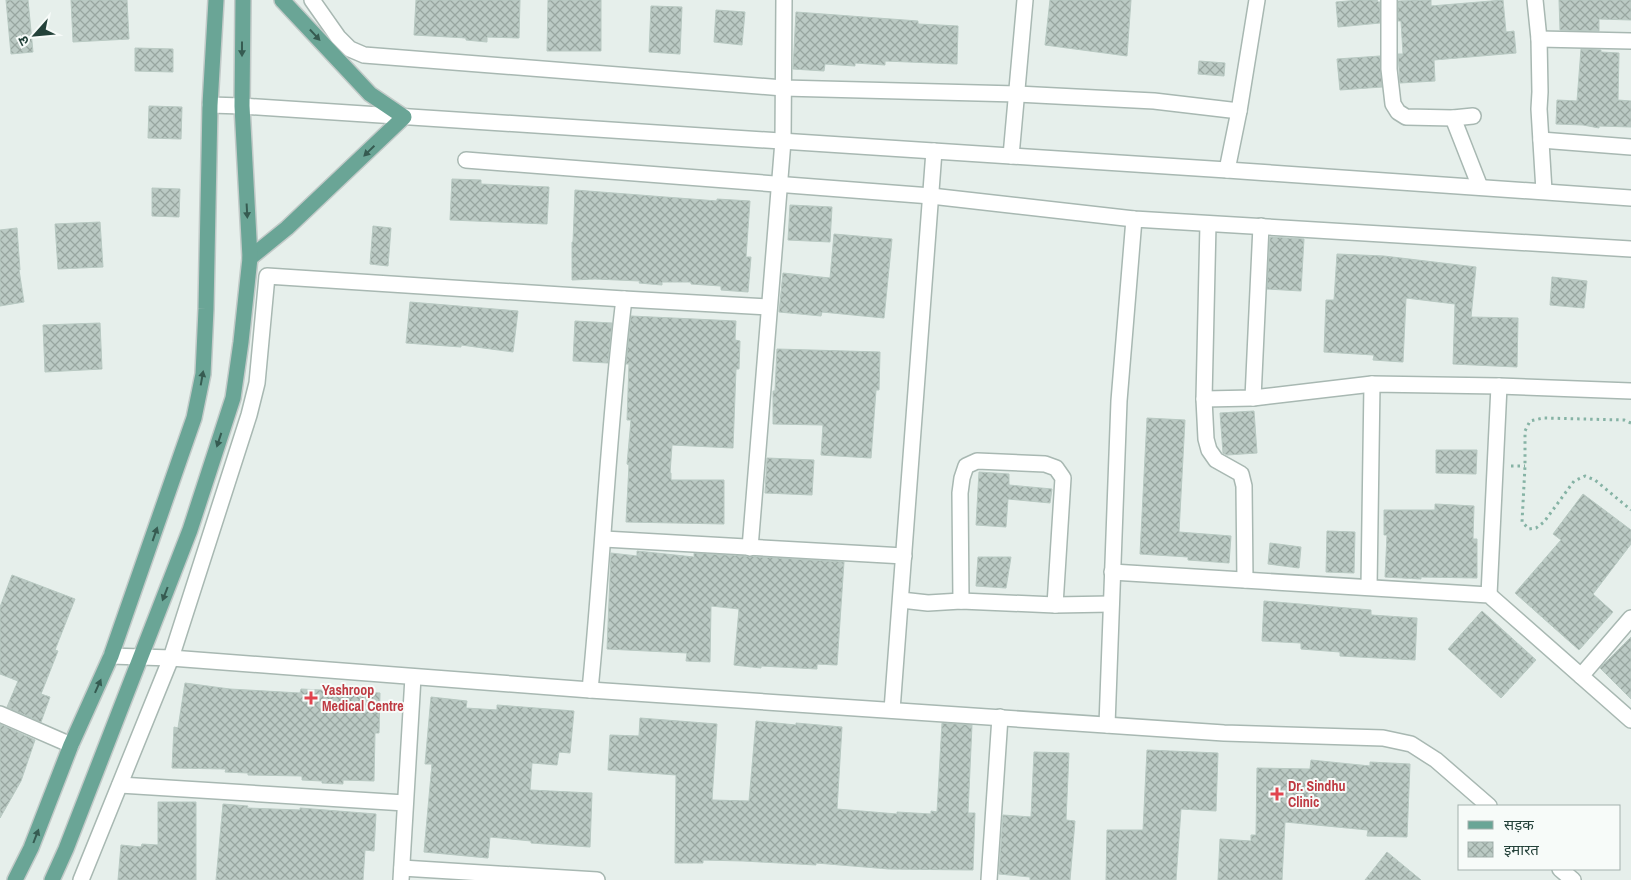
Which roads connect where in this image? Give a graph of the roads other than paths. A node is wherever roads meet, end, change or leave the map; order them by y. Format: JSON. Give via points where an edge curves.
{"nodes":[{"id":1,"x":216,"y":0,"type":"edge"},
{"id":2,"x":243,"y":0,"type":"edge"},
{"id":3,"x":282,"y":0,"type":"edge"},
{"id":4,"x":312,"y":0,"type":"edge"},
{"id":5,"x":784,"y":0,"type":"edge"},
{"id":6,"x":1025,"y":0,"type":"edge"},
{"id":7,"x":1257,"y":0,"type":"edge"},
{"id":8,"x":1389,"y":0,"type":"edge"},
{"id":9,"x":1535,"y":0,"type":"edge"},
{"id":10,"x":1539,"y":39,"type":"junction"},
{"id":11,"x":1631,"y":41,"type":"edge"},
{"id":12,"x":783,"y":88,"type":"junction"},
{"id":13,"x":1017,"y":94,"type":"junction"},
{"id":14,"x":210,"y":105,"type":"junction"},
{"id":15,"x":242,"y":106,"type":"junction"},
{"id":16,"x":1239,"y":111,"type":"junction"},
{"id":17,"x":1473,"y":116,"type":"dead end"},
{"id":18,"x":404,"y":117,"type":"junction"},
{"id":19,"x":1453,"y":118,"type":"junction"},
{"id":20,"x":1541,"y":140,"type":"junction"},
{"id":21,"x":783,"y":141,"type":"junction"},
{"id":22,"x":1631,"y":147,"type":"edge"},
{"id":23,"x":934,"y":151,"type":"junction"},
{"id":24,"x":1011,"y":156,"type":"junction"},
{"id":25,"x":466,"y":160,"type":"dead end"},
{"id":26,"x":1227,"y":170,"type":"junction"},
{"id":27,"x":778,"y":183,"type":"junction"},
{"id":28,"x":1480,"y":187,"type":"junction"},
{"id":29,"x":1544,"y":192,"type":"junction"},
{"id":30,"x":931,"y":196,"type":"junction"},
{"id":31,"x":1631,"y":198,"type":"edge"},
{"id":32,"x":1134,"y":219,"type":"junction"},
{"id":33,"x":1208,"y":224,"type":"junction"},
{"id":34,"x":1261,"y":226,"type":"junction"},
{"id":35,"x":1631,"y":249,"type":"edge"},
{"id":36,"x":250,"y":258,"type":"junction"},
{"id":37,"x":624,"y":299,"type":"junction"},
{"id":38,"x":769,"y":307,"type":"junction"},
{"id":39,"x":1372,"y":384,"type":"junction"},
{"id":40,"x":1499,"y":386,"type":"junction"},
{"id":41,"x":1631,"y":391,"type":"edge"},
{"id":42,"x":1253,"y":398,"type":"junction"},
{"id":43,"x":1204,"y":399,"type":"junction"},
{"id":44,"x":604,"y":539,"type":"junction"},
{"id":45,"x":750,"y":548,"type":"junction"},
{"id":46,"x":904,"y":556,"type":"junction"},
{"id":47,"x":1112,"y":572,"type":"junction"},
{"id":48,"x":1245,"y":580,"type":"junction"},
{"id":49,"x":1369,"y":587,"type":"junction"},
{"id":50,"x":1490,"y":595,"type":"junction"},
{"id":51,"x":900,"y":600,"type":"junction"},
{"id":52,"x":961,"y":601,"type":"junction"},
{"id":53,"x":1111,"y":604,"type":"junction"},
{"id":54,"x":1055,"y":605,"type":"junction"},
{"id":55,"x":1631,"y":618,"type":"edge"},
{"id":56,"x":111,"y":656,"type":"junction"},
{"id":57,"x":141,"y":656,"type":"junction"},
{"id":58,"x":171,"y":658,"type":"junction"},
{"id":59,"x":1581,"y":676,"type":"junction"},
{"id":60,"x":413,"y":677,"type":"junction"},
{"id":61,"x":590,"y":690,"type":"junction"},
{"id":62,"x":892,"y":710,"type":"junction"},
{"id":63,"x":0,"y":714,"type":"edge"},
{"id":64,"x":1000,"y":717,"type":"junction"},
{"id":65,"x":1631,"y":720,"type":"edge"},
{"id":66,"x":1107,"y":725,"type":"junction"},
{"id":67,"x":71,"y":745,"type":"junction"},
{"id":68,"x":120,"y":785,"type":"junction"},
{"id":69,"x":406,"y":803,"type":"junction"},
{"id":70,"x":1488,"y":805,"type":"edge"},
{"id":71,"x":1561,"y":870,"type":"edge"},
{"id":72,"x":401,"y":874,"type":"edge"},
{"id":73,"x":15,"y":880,"type":"edge"},
{"id":74,"x":52,"y":880,"type":"edge"},
{"id":75,"x":81,"y":880,"type":"edge"},
{"id":76,"x":597,"y":880,"type":"edge"},
{"id":77,"x":989,"y":880,"type":"edge"},
{"id":78,"x":1573,"y":880,"type":"edge"}],
"edges":[{"from":1,"to":14,"type":"main road"},
{"from":2,"to":15,"type":"main road","one_way":true},
{"from":3,"to":18,"type":"main road","one_way":true,"via":[[370,94]]},
{"from":4,"to":12,"type":"street","via":[[338,37],[350,49],[364,55]]},
{"from":5,"to":12,"type":"street"},
{"from":6,"to":13,"type":"street"},
{"from":7,"to":16,"type":"street"},
{"from":8,"to":19,"type":"street","via":[[1389,69],[1393,104],[1406,117]]},
{"from":9,"to":10,"type":"street"},
{"from":10,"to":11,"type":"street"},
{"from":10,"to":20,"type":"street"},
{"from":12,"to":13,"type":"street"},
{"from":12,"to":21,"type":"street"},
{"from":13,"to":16,"type":"street","via":[[1154,101]]},
{"from":13,"to":24,"type":"street"},
{"from":14,"to":15,"type":"street"},
{"from":56,"to":14,"type":"main road","one_way":true,"via":[[194,418],[203,374]]},
{"from":15,"to":18,"type":"street"},
{"from":15,"to":36,"type":"main road","one_way":true},
{"from":16,"to":26,"type":"street"},
{"from":17,"to":19,"type":"street"},
{"from":18,"to":21,"type":"street"},
{"from":18,"to":36,"type":"main road","one_way":true,"via":[[287,228]]},
{"from":19,"to":28,"type":"street"},
{"from":20,"to":22,"type":"street"},
{"from":20,"to":29,"type":"street"},
{"from":21,"to":23,"type":"street"},
{"from":21,"to":27,"type":"street"},
{"from":23,"to":24,"type":"street"},
{"from":23,"to":30,"type":"street"},
{"from":24,"to":26,"type":"street"},
{"from":25,"to":27,"type":"street"},
{"from":26,"to":28,"type":"street"},
{"from":27,"to":30,"type":"street"},
{"from":27,"to":38,"type":"street"},
{"from":28,"to":29,"type":"street"},
{"from":29,"to":31,"type":"street"},
{"from":30,"to":32,"type":"street"},
{"from":30,"to":46,"type":"street"},
{"from":32,"to":33,"type":"street"},
{"from":32,"to":47,"type":"street","via":[[1119,401]]},
{"from":33,"to":34,"type":"street"},
{"from":33,"to":43,"type":"street"},
{"from":34,"to":35,"type":"street"},
{"from":34,"to":42,"type":"street"},
{"from":36,"to":57,"type":"main road","one_way":true,"via":[[233,398],[190,530]]},
{"from":37,"to":38,"type":"street"},
{"from":37,"to":44,"type":"street","via":[[614,376]]},
{"from":37,"to":58,"type":"street","via":[[267,276],[257,383],[249,415]]},
{"from":38,"to":45,"type":"street"},
{"from":39,"to":40,"type":"street"},
{"from":39,"to":42,"type":"street"},
{"from":39,"to":49,"type":"street"},
{"from":40,"to":41,"type":"street"},
{"from":40,"to":50,"type":"street"},
{"from":42,"to":43,"type":"street"},
{"from":43,"to":48,"type":"street","via":[[1209,450],[1216,460],[1241,474],[1244,486]]},
{"from":44,"to":45,"type":"street"},
{"from":44,"to":61,"type":"street"},
{"from":45,"to":46,"type":"street"},
{"from":46,"to":51,"type":"street"},
{"from":47,"to":48,"type":"street"},
{"from":47,"to":53,"type":"street"},
{"from":48,"to":49,"type":"street"},
{"from":49,"to":50,"type":"street"},
{"from":50,"to":59,"type":"street"},
{"from":51,"to":52,"type":"street"},
{"from":51,"to":62,"type":"street"},
{"from":52,"to":54,"type":"street"},
{"from":52,"to":54,"type":"street","via":[[960,492],[966,466],[977,461],[1045,464],[1056,468],[1063,478]]},
{"from":53,"to":54,"type":"street"},
{"from":53,"to":66,"type":"street"},
{"from":55,"to":59,"type":"street"},
{"from":56,"to":57,"type":"street"},
{"from":67,"to":56,"type":"main road","one_way":true},
{"from":57,"to":58,"type":"street"},
{"from":57,"to":74,"type":"main road"},
{"from":58,"to":60,"type":"street"},
{"from":58,"to":68,"type":"street"},
{"from":59,"to":65,"type":"street"},
{"from":60,"to":61,"type":"street"},
{"from":60,"to":69,"type":"street"},
{"from":61,"to":62,"type":"street"},
{"from":62,"to":64,"type":"street"},
{"from":63,"to":67,"type":"street"},
{"from":64,"to":66,"type":"street"},
{"from":64,"to":77,"type":"street"},
{"from":66,"to":70,"type":"street","via":[[1383,738],[1411,744],[1436,760]]},
{"from":73,"to":67,"type":"main road","one_way":true,"via":[[31,848]]},
{"from":68,"to":69,"type":"street"},
{"from":68,"to":75,"type":"street"},
{"from":69,"to":72,"type":"street"},
{"from":71,"to":78,"type":"street"},
{"from":72,"to":76,"type":"street"}]}
